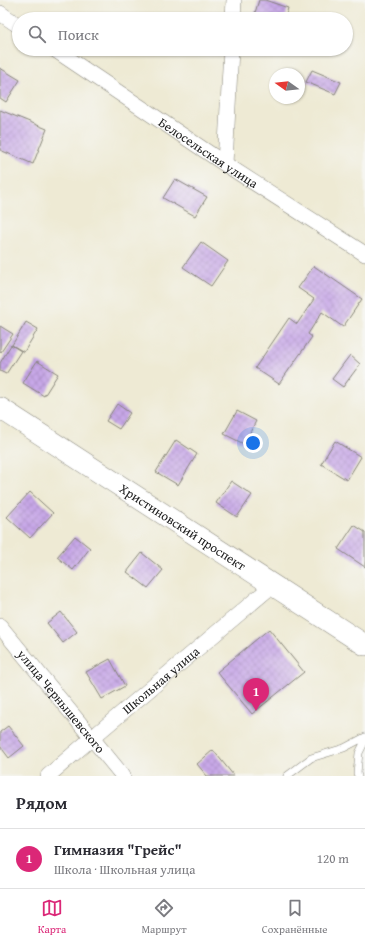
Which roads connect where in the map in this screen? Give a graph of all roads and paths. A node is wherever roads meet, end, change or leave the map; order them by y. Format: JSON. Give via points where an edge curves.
{"nodes":[{"id":1,"x":234,"y":0,"type":"edge"},
{"id":2,"x":233,"y":12,"type":"edge"},
{"id":3,"x":0,"y":13,"type":"edge"},
{"id":4,"x":12,"y":21,"type":"edge"},
{"id":5,"x":64,"y":56,"type":"edge"},
{"id":6,"x":231,"y":56,"type":"edge"},
{"id":7,"x":225,"y":164,"type":"junction"},
{"id":8,"x":365,"y":254,"type":"edge"},
{"id":9,"x":0,"y":408,"type":"edge"},
{"id":10,"x":273,"y":585,"type":"junction"},
{"id":11,"x":0,"y":626,"type":"edge"},
{"id":12,"x":365,"y":645,"type":"edge"},
{"id":13,"x":92,"y":738,"type":"junction"},
{"id":14,"x":365,"y":738,"type":"edge"},
{"id":15,"x":365,"y":741,"type":"edge"},
{"id":16,"x":48,"y":776,"type":"edge"},
{"id":17,"x":122,"y":776,"type":"edge"},
{"id":18,"x":287,"y":776,"type":"edge"},
{"id":19,"x":358,"y":776,"type":"edge"}],
"edges":[{"from":1,"to":2,"type":"street"},
{"from":3,"to":4,"type":"street"},
{"from":5,"to":7,"type":"street","name":"Белосельская улица"},
{"from":6,"to":7,"type":"street"},
{"from":7,"to":8,"type":"street","name":"Белосельская улица"},
{"from":9,"to":10,"type":"street","name":"Христиновский проспект"},
{"from":10,"to":12,"type":"street","name":"Христиновский проспект"},
{"from":10,"to":13,"type":"street","name":"Школьная улица"},
{"from":11,"to":13,"type":"street","name":"улица Чернышевского"},
{"from":13,"to":16,"type":"street","name":"Школьная улица"},
{"from":13,"to":17,"type":"street","name":"улица Чернышевского"},
{"from":14,"to":18,"type":"lane","via":[[344,748],[311,758]]},
{"from":15,"to":19,"type":"lane","via":[[359,753]]}]}
